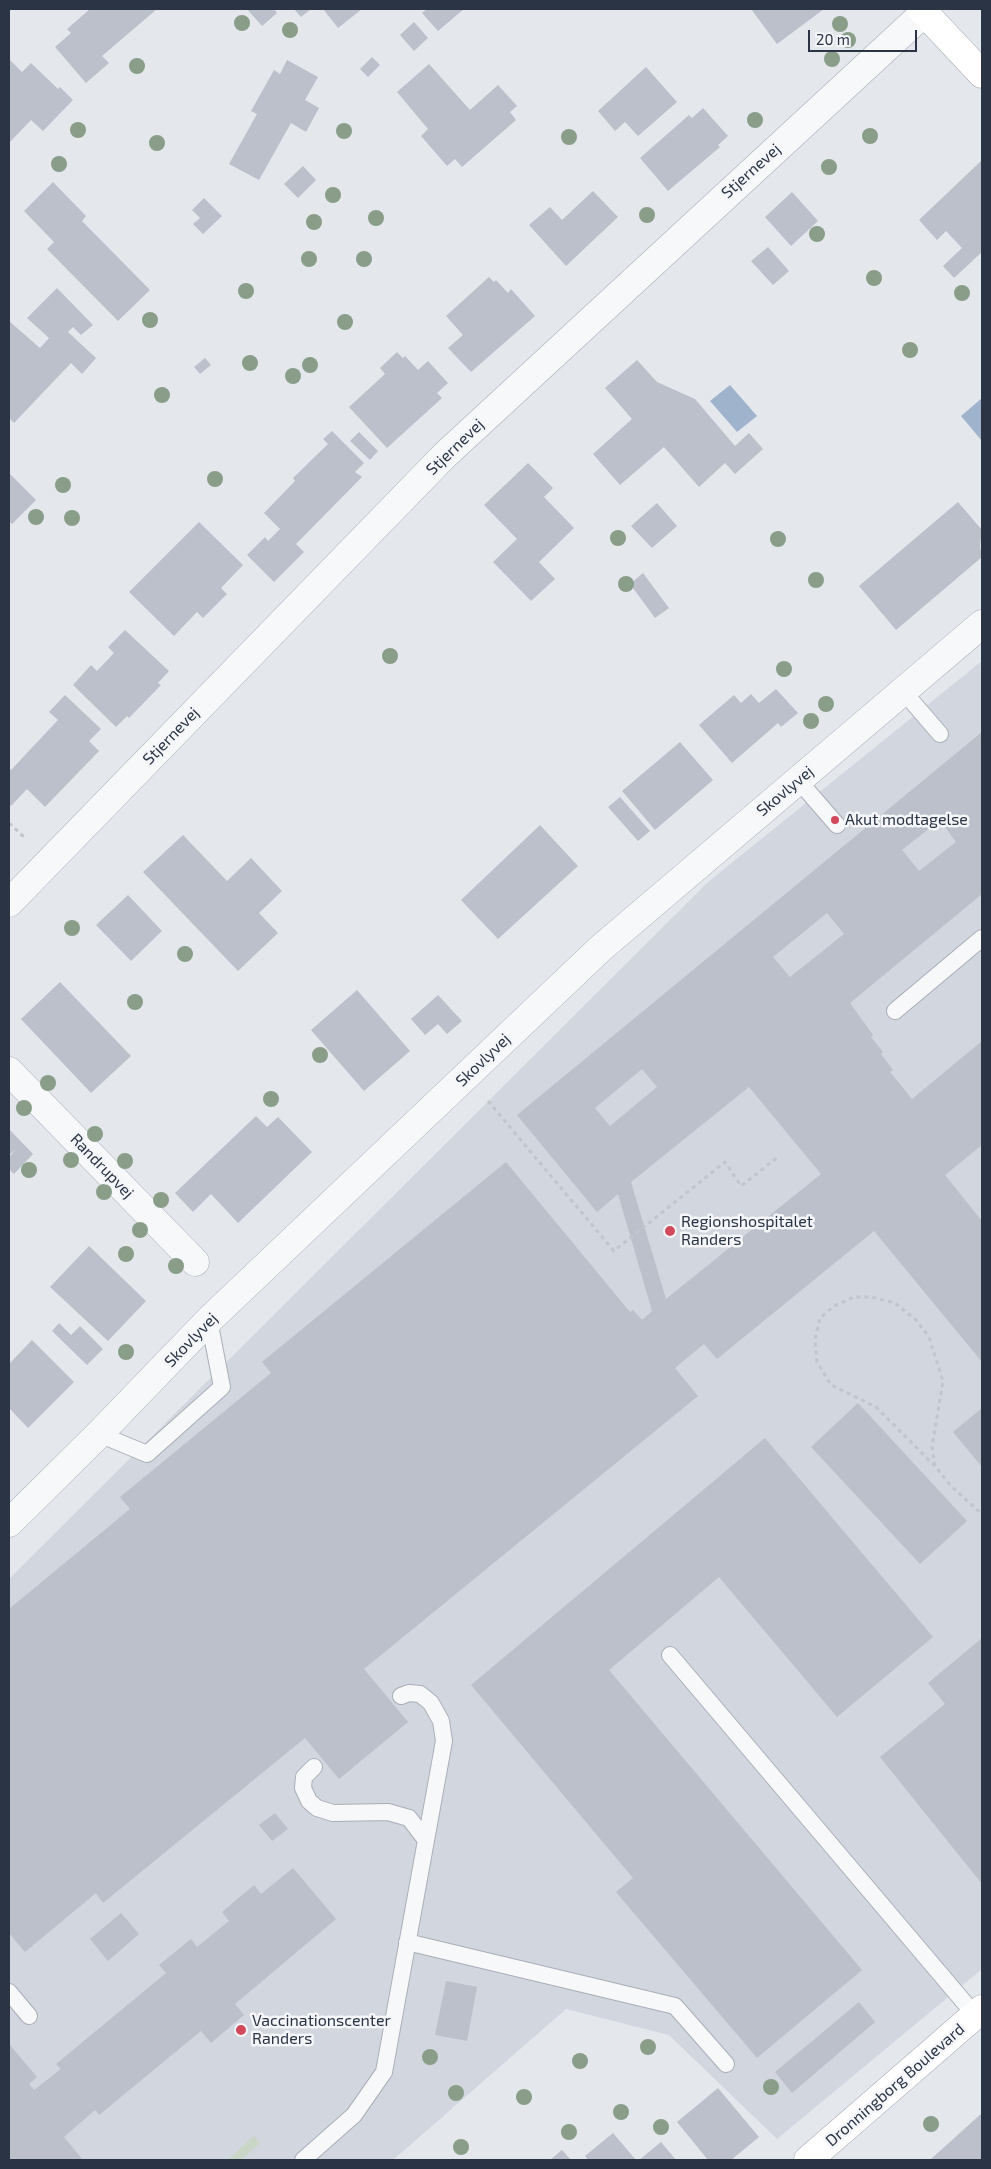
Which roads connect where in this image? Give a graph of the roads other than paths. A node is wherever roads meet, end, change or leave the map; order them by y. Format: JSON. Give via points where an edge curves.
{"nodes":[{"id":1,"x":922,"y":11,"type":"edge"},
{"id":2,"x":982,"y":74,"type":"edge"},
{"id":3,"x":982,"y":624,"type":"edge"},
{"id":4,"x":903,"y":691,"type":"junction"},
{"id":5,"x":940,"y":734,"type":"dead end"},
{"id":6,"x":798,"y":780,"type":"junction"},
{"id":7,"x":837,"y":825,"type":"dead end"},
{"id":8,"x":9,"y":903,"type":"edge"},
{"id":9,"x":982,"y":938,"type":"edge"},
{"id":10,"x":895,"y":1011,"type":"dead end"},
{"id":11,"x":9,"y":1071,"type":"edge"},
{"id":12,"x":196,"y":1262,"type":"dead end"},
{"id":13,"x":209,"y":1320,"type":"junction"},
{"id":14,"x":99,"y":1434,"type":"junction"},
{"id":15,"x":9,"y":1523,"type":"edge"},
{"id":16,"x":670,"y":1655,"type":"dead end"},
{"id":17,"x":401,"y":1696,"type":"dead end"},
{"id":18,"x":314,"y":1767,"type":"dead end"},
{"id":19,"x":425,"y":1839,"type":"junction"},
{"id":20,"x":407,"y":1942,"type":"junction"},
{"id":21,"x":9,"y":1992,"type":"edge"},
{"id":22,"x":979,"y":2012,"type":"edge"},
{"id":23,"x":29,"y":2016,"type":"dead end"},
{"id":24,"x":726,"y":2064,"type":"dead end"},
{"id":25,"x":303,"y":2160,"type":"edge"},
{"id":26,"x":808,"y":2160,"type":"edge"}],
"edges":[{"from":1,"to":2,"type":"street"},
{"from":1,"to":8,"type":"street","name":"Stjernevej","via":[[445,455]]},
{"from":3,"to":4,"type":"street","name":"Skovlyvej"},
{"from":4,"to":5,"type":"lane"},
{"from":4,"to":6,"type":"street","name":"Skovlyvej"},
{"from":6,"to":7,"type":"lane"},
{"from":6,"to":13,"type":"street","name":"Skovlyvej","via":[[601,948]]},
{"from":9,"to":10,"type":"lane"},
{"from":11,"to":12,"type":"street","name":"Randrupvej"},
{"from":13,"to":14,"type":"street","name":"Skovlyvej"},
{"from":13,"to":14,"type":"lane","via":[[222,1387],[147,1454]]},
{"from":14,"to":15,"type":"street","name":"Skovlyvej"},
{"from":16,"to":22,"type":"lane"},
{"from":17,"to":19,"type":"lane","via":[[420,1694],[431,1703],[441,1721],[444,1742]]},
{"from":18,"to":19,"type":"lane","via":[[304,1777],[303,1788],[309,1801],[317,1808],[333,1814],[388,1812],[409,1818]]},
{"from":19,"to":20,"type":"lane"},
{"from":20,"to":24,"type":"lane","via":[[675,2006]]},
{"from":20,"to":25,"type":"lane","via":[[384,2072],[354,2115]]},
{"from":21,"to":23,"type":"lane"},
{"from":22,"to":26,"type":"street","name":"Dronningborg Boulevard"}]}
